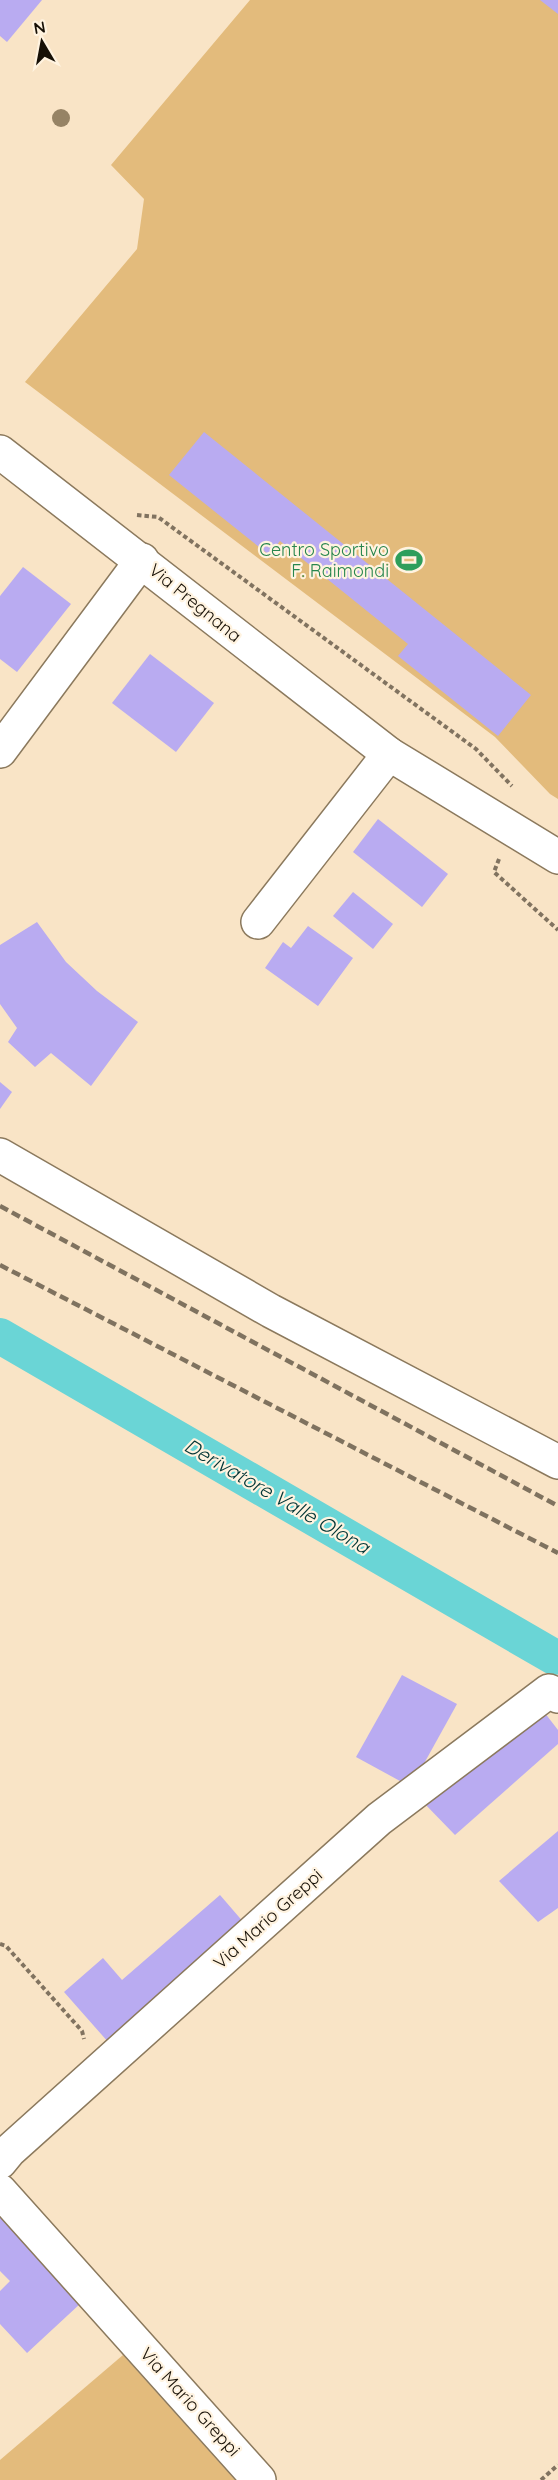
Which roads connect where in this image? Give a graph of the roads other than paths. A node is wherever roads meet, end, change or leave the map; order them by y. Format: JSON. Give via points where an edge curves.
{"nodes":[{"id":1,"x":0,"y":452,"type":"edge"},
{"id":2,"x":142,"y":560,"type":"junction"},
{"id":3,"x":0,"y":751,"type":"edge"},
{"id":4,"x":389,"y":754,"type":"junction"},
{"id":5,"x":558,"y":857,"type":"edge"},
{"id":6,"x":258,"y":922,"type":"dead end"},
{"id":7,"x":0,"y":1155,"type":"edge"},
{"id":8,"x":558,"y":1462,"type":"edge"},
{"id":9,"x":555,"y":1690,"type":"edge"},
{"id":10,"x":0,"y":2162,"type":"edge"},
{"id":11,"x":0,"y":2191,"type":"edge"},
{"id":12,"x":259,"y":2480,"type":"edge"}],
"edges":[{"from":1,"to":2,"type":"street","name":"Via Pregnana"},
{"from":2,"to":3,"type":"street"},
{"from":2,"to":4,"type":"street","name":"Via Pregnana"},
{"from":4,"to":5,"type":"street","name":"Via Pregnana"},
{"from":4,"to":6,"type":"street"},
{"from":7,"to":8,"type":"street","via":[[272,1311]]},
{"from":9,"to":10,"type":"street","name":"Via Mario Greppi","via":[[379,1819]]},
{"from":11,"to":12,"type":"street","name":"Via Mario Greppi"}]}
